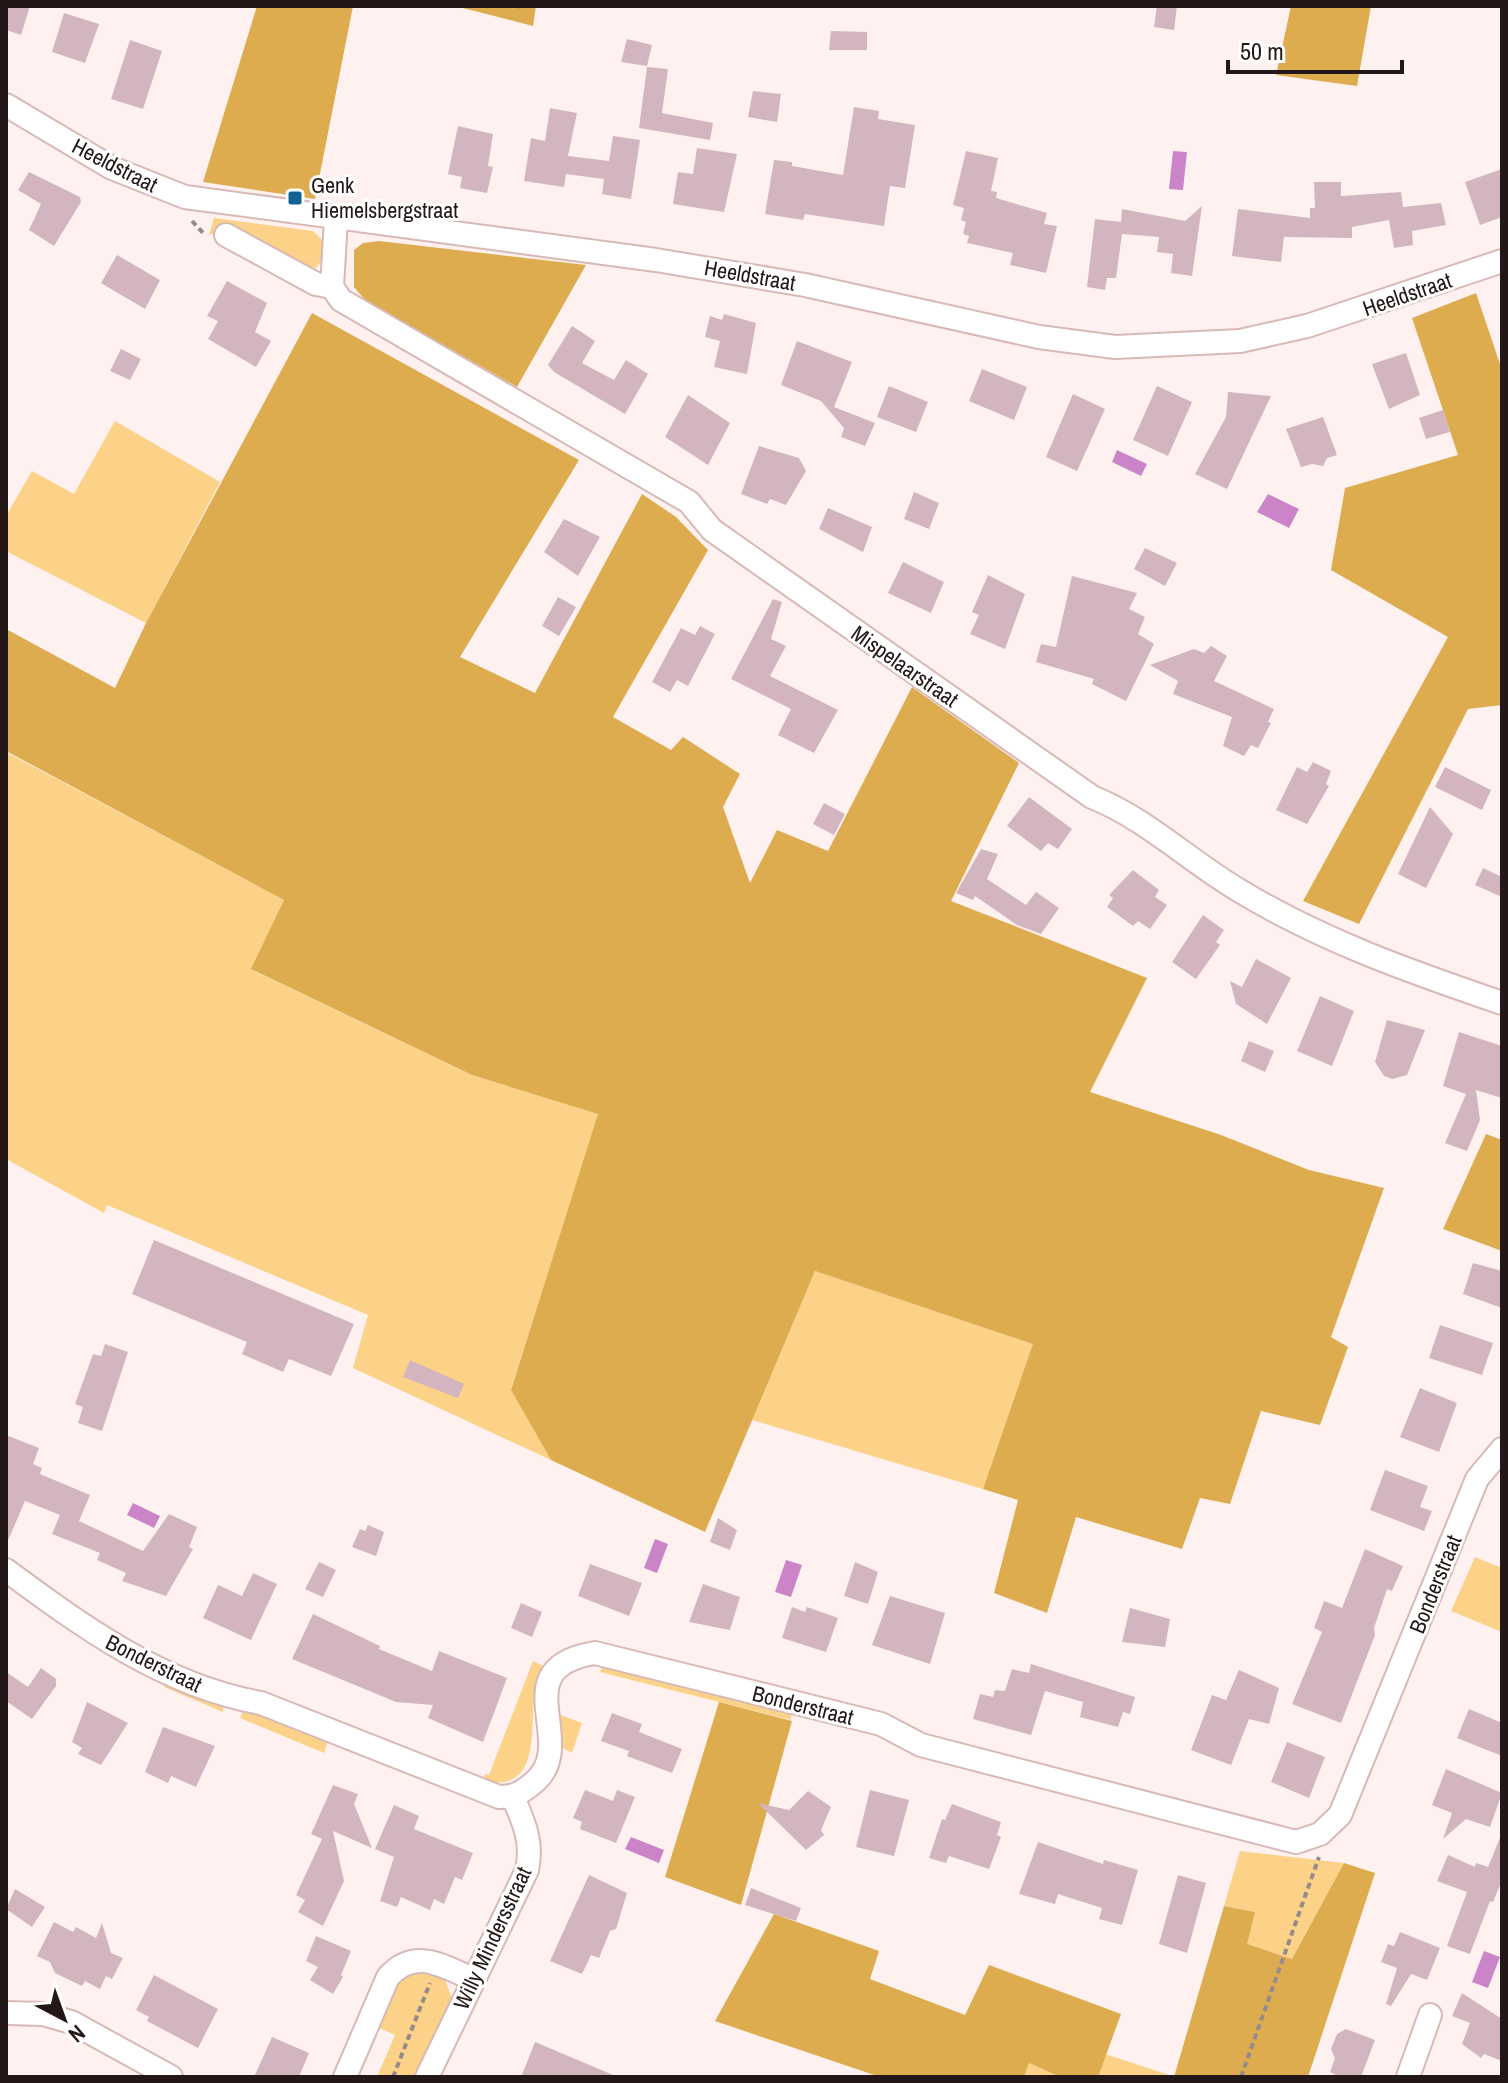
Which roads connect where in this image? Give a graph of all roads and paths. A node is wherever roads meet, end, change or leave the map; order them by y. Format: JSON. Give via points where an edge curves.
{"nodes":[{"id":1,"x":6,"y":105,"type":"edge"},
{"id":2,"x":185,"y":213,"type":"dead end"},
{"id":3,"x":336,"y":219,"type":"junction"},
{"id":4,"x":220,"y":236,"type":"joint"},
{"id":5,"x":1502,"y":261,"type":"edge"},
{"id":6,"x":332,"y":287,"type":"junction"},
{"id":7,"x":1502,"y":1003,"type":"edge"},
{"id":8,"x":1502,"y":1449,"type":"edge"},
{"id":9,"x":6,"y":1570,"type":"edge"},
{"id":10,"x":513,"y":1797,"type":"junction"},
{"id":11,"x":1322,"y":1843,"type":"dead end"},
{"id":12,"x":473,"y":1979,"type":"junction"},
{"id":13,"x":431,"y":1981,"type":"dead end"},
{"id":14,"x":6,"y":2013,"type":"edge"},
{"id":15,"x":1430,"y":2015,"type":"dead end"},
{"id":16,"x":1409,"y":2076,"type":"edge"},
{"id":17,"x":171,"y":2077,"type":"edge"},
{"id":18,"x":345,"y":2077,"type":"edge"},
{"id":19,"x":393,"y":2077,"type":"edge"},
{"id":20,"x":427,"y":2077,"type":"edge"},
{"id":21,"x":1241,"y":2077,"type":"edge"}],
"edges":[{"from":1,"to":3,"type":"street","name":"Heeldstraat","via":[[149,185],[219,204]]},
{"from":2,"to":4,"type":"path","via":[[208,238]]},
{"from":3,"to":5,"type":"street","name":"Heeldstraat","via":[[671,262],[805,285],[1039,337],[1115,347],[1240,341],[1307,326]]},
{"from":3,"to":6,"type":"street"},
{"from":4,"to":6,"type":"street","name":"Mispelaarstraat"},
{"from":6,"to":7,"type":"street","name":"Mispelaarstraat","via":[[341,300],[689,502],[712,530],[1092,797],[1126,810],[1238,890],[1380,962]]},
{"from":8,"to":10,"type":"street","name":"Bonderstraat","via":[[1477,1479],[1340,1815],[1308,1840],[1296,1842],[1218,1823],[921,1745],[881,1724],[595,1653],[568,1657],[553,1673],[545,1689],[551,1747],[547,1766]]},
{"from":9,"to":10,"type":"street","name":"Bonderstraat","via":[[97,1635],[152,1666],[499,1797]]},
{"from":10,"to":12,"type":"street","name":"Willy Mindersstraat","via":[[529,1832],[527,1870]]},
{"from":11,"to":21,"type":"path","via":[[1317,1870]]},
{"from":12,"to":18,"type":"street","via":[[426,1959],[415,1958],[396,1968]]},
{"from":12,"to":20,"type":"street","name":"Willy Mindersstraat"},
{"from":13,"to":19,"type":"path"},
{"from":14,"to":17,"type":"street","via":[[43,2014],[71,2022]]},
{"from":15,"to":16,"type":"street"}]}
